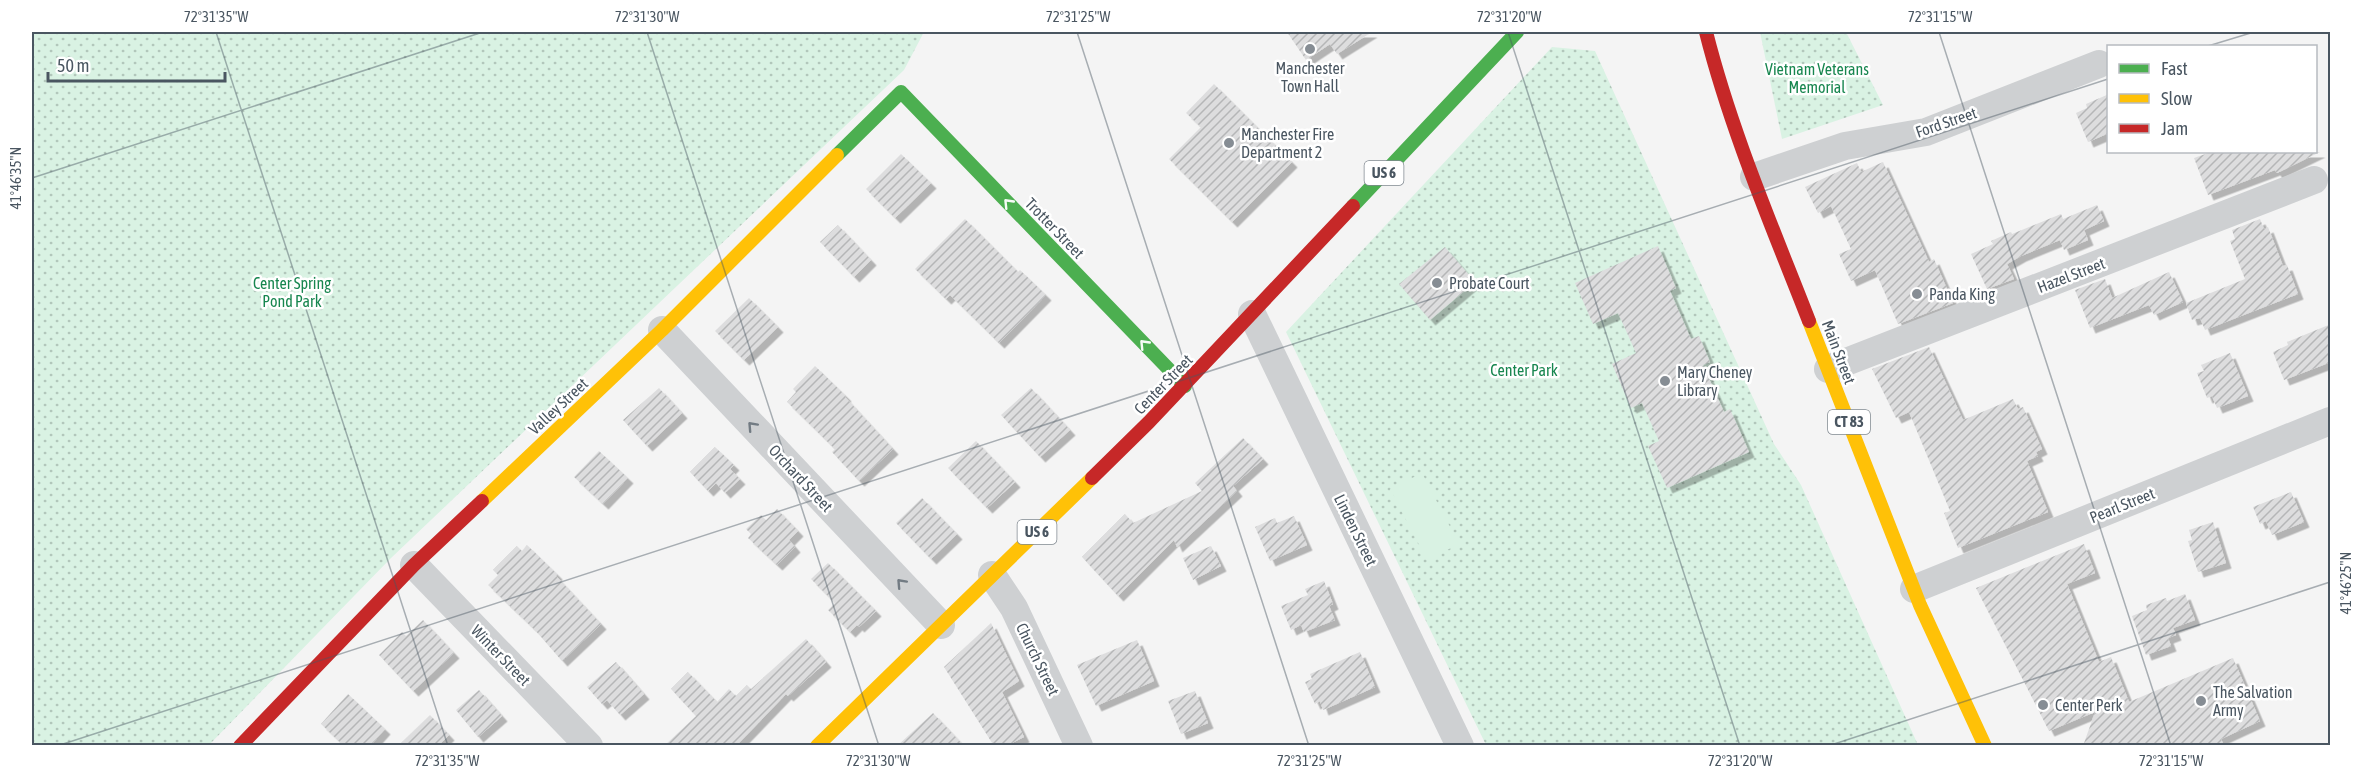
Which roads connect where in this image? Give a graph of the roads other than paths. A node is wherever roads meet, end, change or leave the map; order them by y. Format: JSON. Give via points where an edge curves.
{"nodes":[{"id":1,"x":1517,"y":32,"type":"edge"},
{"id":2,"x":1700,"y":33,"type":"edge"},
{"id":3,"x":2099,"y":64,"type":"dead end"},
{"id":4,"x":902,"y":92,"type":"joint"},
{"id":5,"x":1754,"y":177,"type":"junction"},
{"id":6,"x":2314,"y":180,"type":"dead end"},
{"id":7,"x":1252,"y":314,"type":"junction"},
{"id":8,"x":662,"y":330,"type":"junction"},
{"id":9,"x":1828,"y":369,"type":"junction"},
{"id":10,"x":1185,"y":386,"type":"junction"},
{"id":11,"x":2331,"y":421,"type":"edge"},
{"id":12,"x":414,"y":565,"type":"junction"},
{"id":13,"x":992,"y":575,"type":"junction"},
{"id":14,"x":1914,"y":589,"type":"junction"},
{"id":15,"x":941,"y":625,"type":"junction"},
{"id":16,"x":240,"y":746,"type":"edge"},
{"id":17,"x":589,"y":746,"type":"edge"},
{"id":18,"x":817,"y":746,"type":"edge"},
{"id":19,"x":1079,"y":746,"type":"edge"},
{"id":20,"x":1460,"y":746,"type":"edge"},
{"id":21,"x":1985,"y":746,"type":"edge"}],
"edges":[{"from":1,"to":7,"type":"main road","name":"Center Street","number":"US 6"},
{"from":2,"to":5,"type":"main road","name":"Main Street","number":"CT 83","via":[[1710,46]]},
{"from":3,"to":5,"type":"street","name":"Ford Street","via":[[1926,132],[1845,146]]},
{"from":4,"to":8,"type":"main road","name":"Valley Street"},
{"from":10,"to":4,"type":"main road","name":"Trotter Street","one_way":true},
{"from":5,"to":9,"type":"main road","name":"Main Street","number":"CT 83"},
{"from":6,"to":9,"type":"street","name":"Hazel Street"},
{"from":7,"to":10,"type":"main road","name":"Center Street","number":"US 6"},
{"from":7,"to":20,"type":"street","name":"Linden Street"},
{"from":8,"to":12,"type":"main road","name":"Valley Street"},
{"from":15,"to":8,"type":"street","name":"Orchard Street","one_way":true},
{"from":9,"to":14,"type":"main road","name":"Main Street","number":"CT 83"},
{"from":10,"to":13,"type":"main road","name":"Center Street","number":"US 6"},
{"from":11,"to":14,"type":"street","name":"Pearl Street"},
{"from":12,"to":16,"type":"main road","name":"Valley Street"},
{"from":12,"to":17,"type":"street","name":"Winter Street"},
{"from":13,"to":15,"type":"main road","name":"Center Street","number":"US 6"},
{"from":13,"to":19,"type":"street","name":"Church Street","via":[[1014,608]]},
{"from":14,"to":21,"type":"main road","name":"Main Street","number":"CT 83"},
{"from":15,"to":18,"type":"main road","name":"Center Street","number":"US 6"}]}
